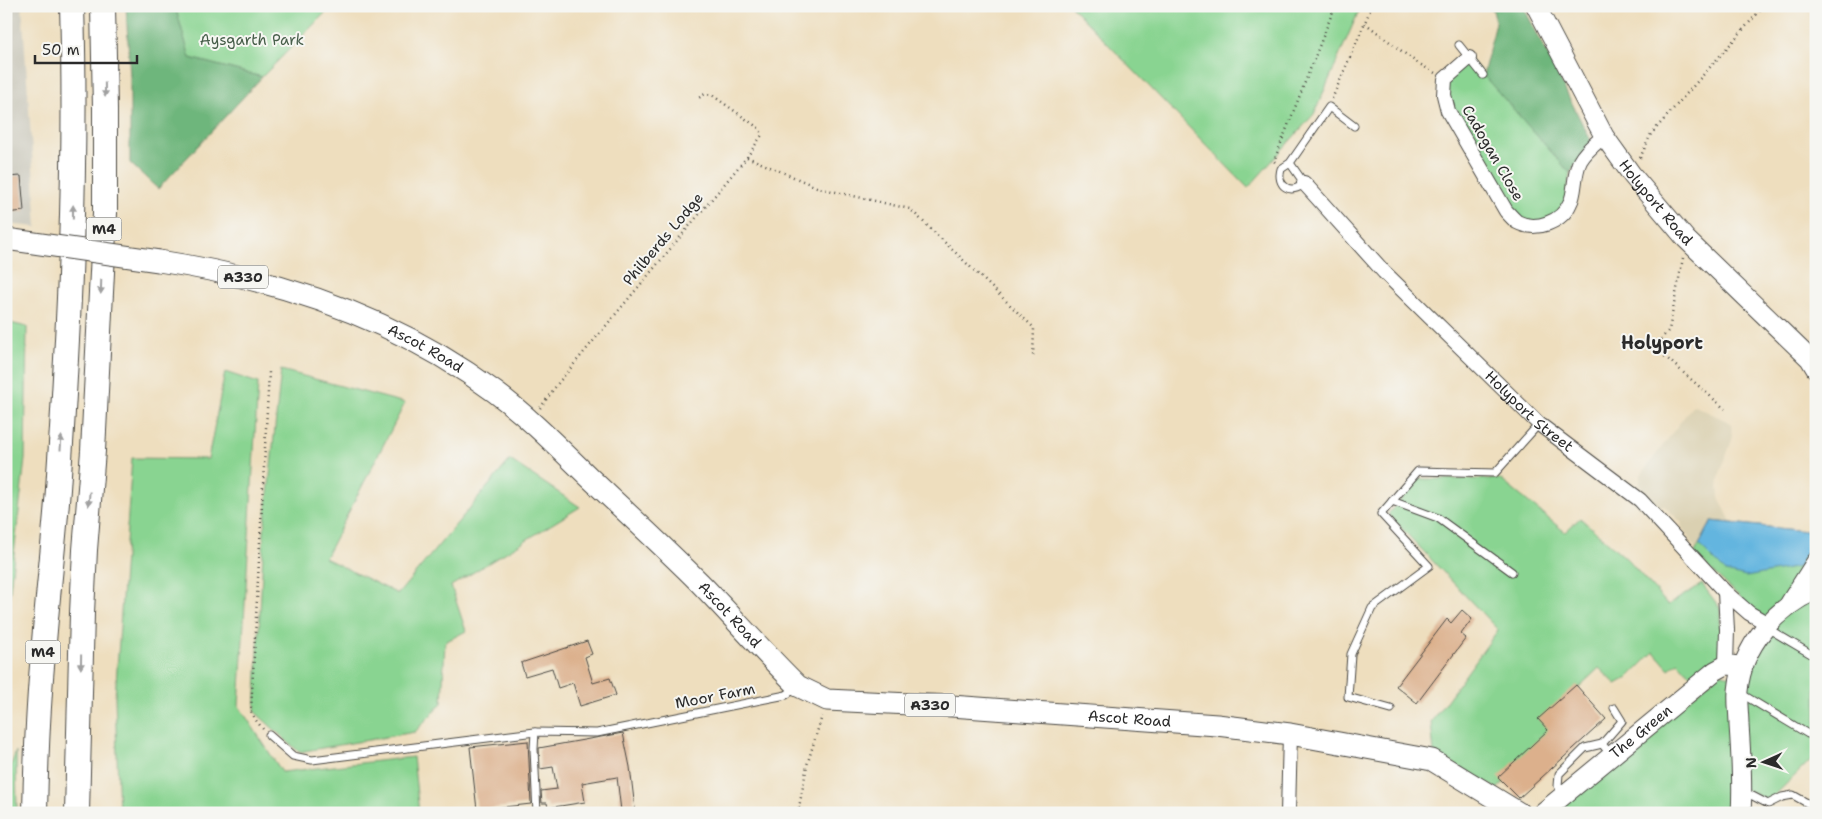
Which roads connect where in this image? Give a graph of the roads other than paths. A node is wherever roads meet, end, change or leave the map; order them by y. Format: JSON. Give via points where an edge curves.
{"nodes":[{"id":1,"x":72,"y":6,"type":"edge"},
{"id":2,"x":103,"y":6,"type":"edge"},
{"id":3,"x":1536,"y":6,"type":"edge"},
{"id":4,"x":1459,"y":45,"type":"dead end"},
{"id":5,"x":1469,"y":58,"type":"junction"},
{"id":6,"x":1483,"y":75,"type":"dead end"},
{"id":7,"x":1354,"y":126,"type":"dead end"},
{"id":8,"x":1604,"y":136,"type":"junction"},
{"id":9,"x":1290,"y":163,"type":"junction"},
{"id":10,"x":1304,"y":183,"type":"junction"},
{"id":11,"x":6,"y":239,"type":"edge"},
{"id":12,"x":1816,"y":369,"type":"edge"},
{"id":13,"x":1540,"y":424,"type":"junction"},
{"id":14,"x":58,"y":492,"type":"junction"},
{"id":15,"x":1392,"y":501,"type":"junction"},
{"id":16,"x":1816,"y":562,"type":"edge"},
{"id":17,"x":1512,"y":572,"type":"dead end"},
{"id":18,"x":1816,"y":590,"type":"edge"},
{"id":19,"x":1725,"y":592,"type":"junction"},
{"id":20,"x":1789,"y":604,"type":"junction"},
{"id":21,"x":1767,"y":626,"type":"junction"},
{"id":22,"x":1816,"y":658,"type":"edge"},
{"id":23,"x":1735,"y":665,"type":"junction"},
{"id":24,"x":798,"y":686,"type":"junction"},
{"id":25,"x":1738,"y":692,"type":"junction"},
{"id":26,"x":1391,"y":708,"type":"dead end"},
{"id":27,"x":1614,"y":708,"type":"dead end"},
{"id":28,"x":79,"y":728,"type":"junction"},
{"id":29,"x":535,"y":732,"type":"junction"},
{"id":30,"x":1290,"y":734,"type":"junction"},
{"id":31,"x":1816,"y":735,"type":"edge"},
{"id":32,"x":269,"y":736,"type":"road end"},
{"id":33,"x":1607,"y":750,"type":"junction"},
{"id":34,"x":1742,"y":791,"type":"junction"},
{"id":35,"x":1816,"y":808,"type":"edge"},
{"id":36,"x":35,"y":813,"type":"edge"},
{"id":37,"x":49,"y":813,"type":"edge"},
{"id":38,"x":77,"y":813,"type":"edge"},
{"id":39,"x":90,"y":813,"type":"edge"},
{"id":40,"x":537,"y":813,"type":"edge"},
{"id":41,"x":1288,"y":813,"type":"edge"},
{"id":42,"x":1519,"y":813,"type":"edge"},
{"id":43,"x":1542,"y":813,"type":"edge"},
{"id":44,"x":1741,"y":813,"type":"edge"}],
"edges":[{"from":14,"to":1,"type":"highway","number":"M4","one_way":true,"via":[[73,225]]},
{"from":2,"to":28,"type":"highway","number":"M4","one_way":true,"via":[[105,213],[94,441],[84,559]]},
{"from":3,"to":8,"type":"street","name":"Holyport Road"},
{"from":4,"to":5,"type":"lane"},
{"from":5,"to":6,"type":"lane"},
{"from":5,"to":8,"type":"street","name":"Cadogan Close","via":[[1445,79],[1448,111],[1506,211],[1518,222],[1534,226],[1550,223],[1563,215],[1571,202],[1580,162],[1588,149]]},
{"from":7,"to":9,"type":"lane","via":[[1329,107]]},
{"from":8,"to":12,"type":"street","name":"Holyport Road","via":[[1686,239],[1810,358]]},
{"from":9,"to":10,"type":"lane"},
{"from":9,"to":10,"type":"lane","via":[[1281,168],[1283,186],[1300,188]]},
{"from":10,"to":13,"type":"street","name":"Holyport Street","via":[[1384,272]]},
{"from":11,"to":24,"type":"main road","name":"Ascot Road","number":"A330","bridge":true,"via":[[160,261],[253,279],[324,301],[413,341],[494,391],[531,421],[652,535]]},
{"from":13,"to":15,"type":"lane","via":[[1496,473],[1418,471]]},
{"from":13,"to":19,"type":"street","name":"Holyport Street","via":[[1640,500]]},
{"from":14,"to":36,"type":"highway","number":"M4","via":[[42,657]]},
{"from":14,"to":37,"type":"highway","number":"M4"},
{"from":15,"to":17,"type":"lane","via":[[1438,518]]},
{"from":15,"to":26,"type":"lane","via":[[1381,514],[1429,566],[1372,608],[1351,654],[1348,697]]},
{"from":16,"to":20,"type":"street"},
{"from":18,"to":20,"type":"street"},
{"from":19,"to":21,"type":"street","name":"Holyport Street"},
{"from":19,"to":23,"type":"street","via":[[1727,630]]},
{"from":20,"to":21,"type":"street"},
{"from":21,"to":22,"type":"lane"},
{"from":21,"to":23,"type":"street"},
{"from":23,"to":25,"type":"street"},
{"from":23,"to":33,"type":"street","name":"The Green","via":[[1715,671]]},
{"from":24,"to":29,"type":"lane","name":"Moor Farm","via":[[786,696],[597,733]]},
{"from":24,"to":30,"type":"main road","name":"Ascot Road","number":"A330","via":[[827,700],[951,706]]},
{"from":25,"to":31,"type":"lane","via":[[1808,734]]},
{"from":25,"to":34,"type":"street"},
{"from":27,"to":33,"type":"lane","via":[[1622,721]]},
{"from":28,"to":38,"type":"highway","number":"M4"},
{"from":28,"to":39,"type":"highway","number":"M4"},
{"from":29,"to":32,"type":"lane","name":"Moor Farm","via":[[312,760],[293,756]]},
{"from":29,"to":40,"type":"lane"},
{"from":30,"to":41,"type":"street"},
{"from":30,"to":42,"type":"main road","name":"Ascot Road","number":"A330","via":[[1432,760]]},
{"from":33,"to":43,"type":"street","name":"The Green"},
{"from":34,"to":35,"type":"lane","via":[[1768,804],[1793,794]]},
{"from":34,"to":44,"type":"street"}]}
